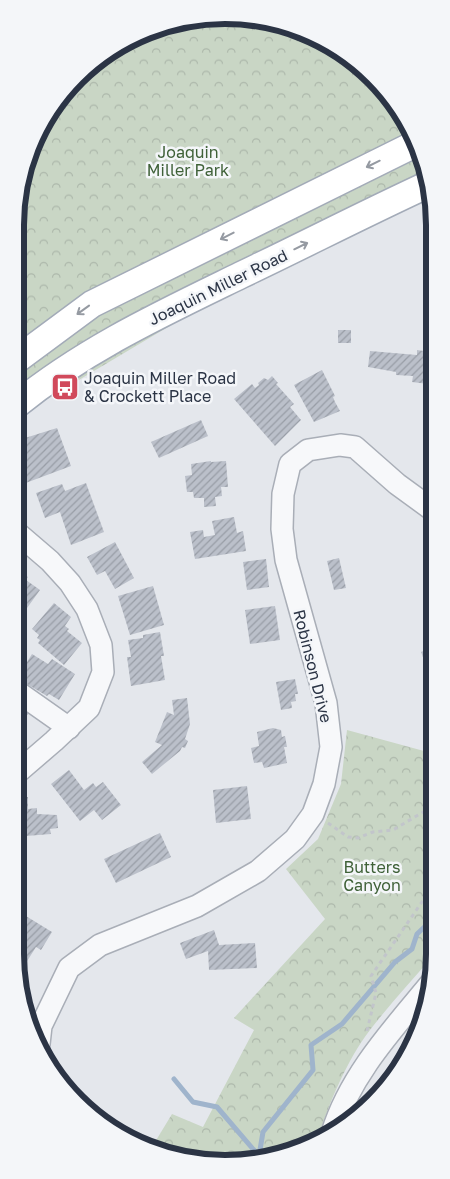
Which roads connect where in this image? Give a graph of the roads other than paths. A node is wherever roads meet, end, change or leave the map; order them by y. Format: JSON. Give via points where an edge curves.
{"nodes":[{"id":1,"x":410,"y":146,"type":"edge"},
{"id":2,"x":422,"y":187,"type":"edge"},
{"id":3,"x":24,"y":354,"type":"edge"},
{"id":4,"x":24,"y":399,"type":"edge"},
{"id":5,"x":426,"y":506,"type":"edge"},
{"id":6,"x":24,"y":539,"type":"edge"},
{"id":7,"x":24,"y":696,"type":"edge"},
{"id":8,"x":69,"y":728,"type":"junction"},
{"id":9,"x":24,"y":767,"type":"edge"},
{"id":10,"x":422,"y":994,"type":"edge"},
{"id":11,"x":40,"y":1033,"type":"edge"},
{"id":12,"x":335,"y":1122,"type":"edge"}],
"edges":[{"from":1,"to":3,"type":"main road","one_way":true,"via":[[92,304]]},
{"from":4,"to":2,"type":"main road","name":"Joaquin Miller Road","one_way":true,"via":[[78,359],[121,335]]},
{"from":5,"to":11,"type":"street","name":"Robinson Drive","via":[[355,447],[340,445],[308,450],[290,464],[283,494],[285,552],[326,704],[331,747],[324,784],[313,814],[295,839],[258,871],[197,906],[100,945],[69,968]]},
{"from":6,"to":8,"type":"street","via":[[70,583],[87,609],[101,645],[103,672],[100,681],[89,708]]},
{"from":7,"to":8,"type":"street"},
{"from":8,"to":9,"type":"street"},
{"from":10,"to":12,"type":"street","via":[[372,1055]]}]}
